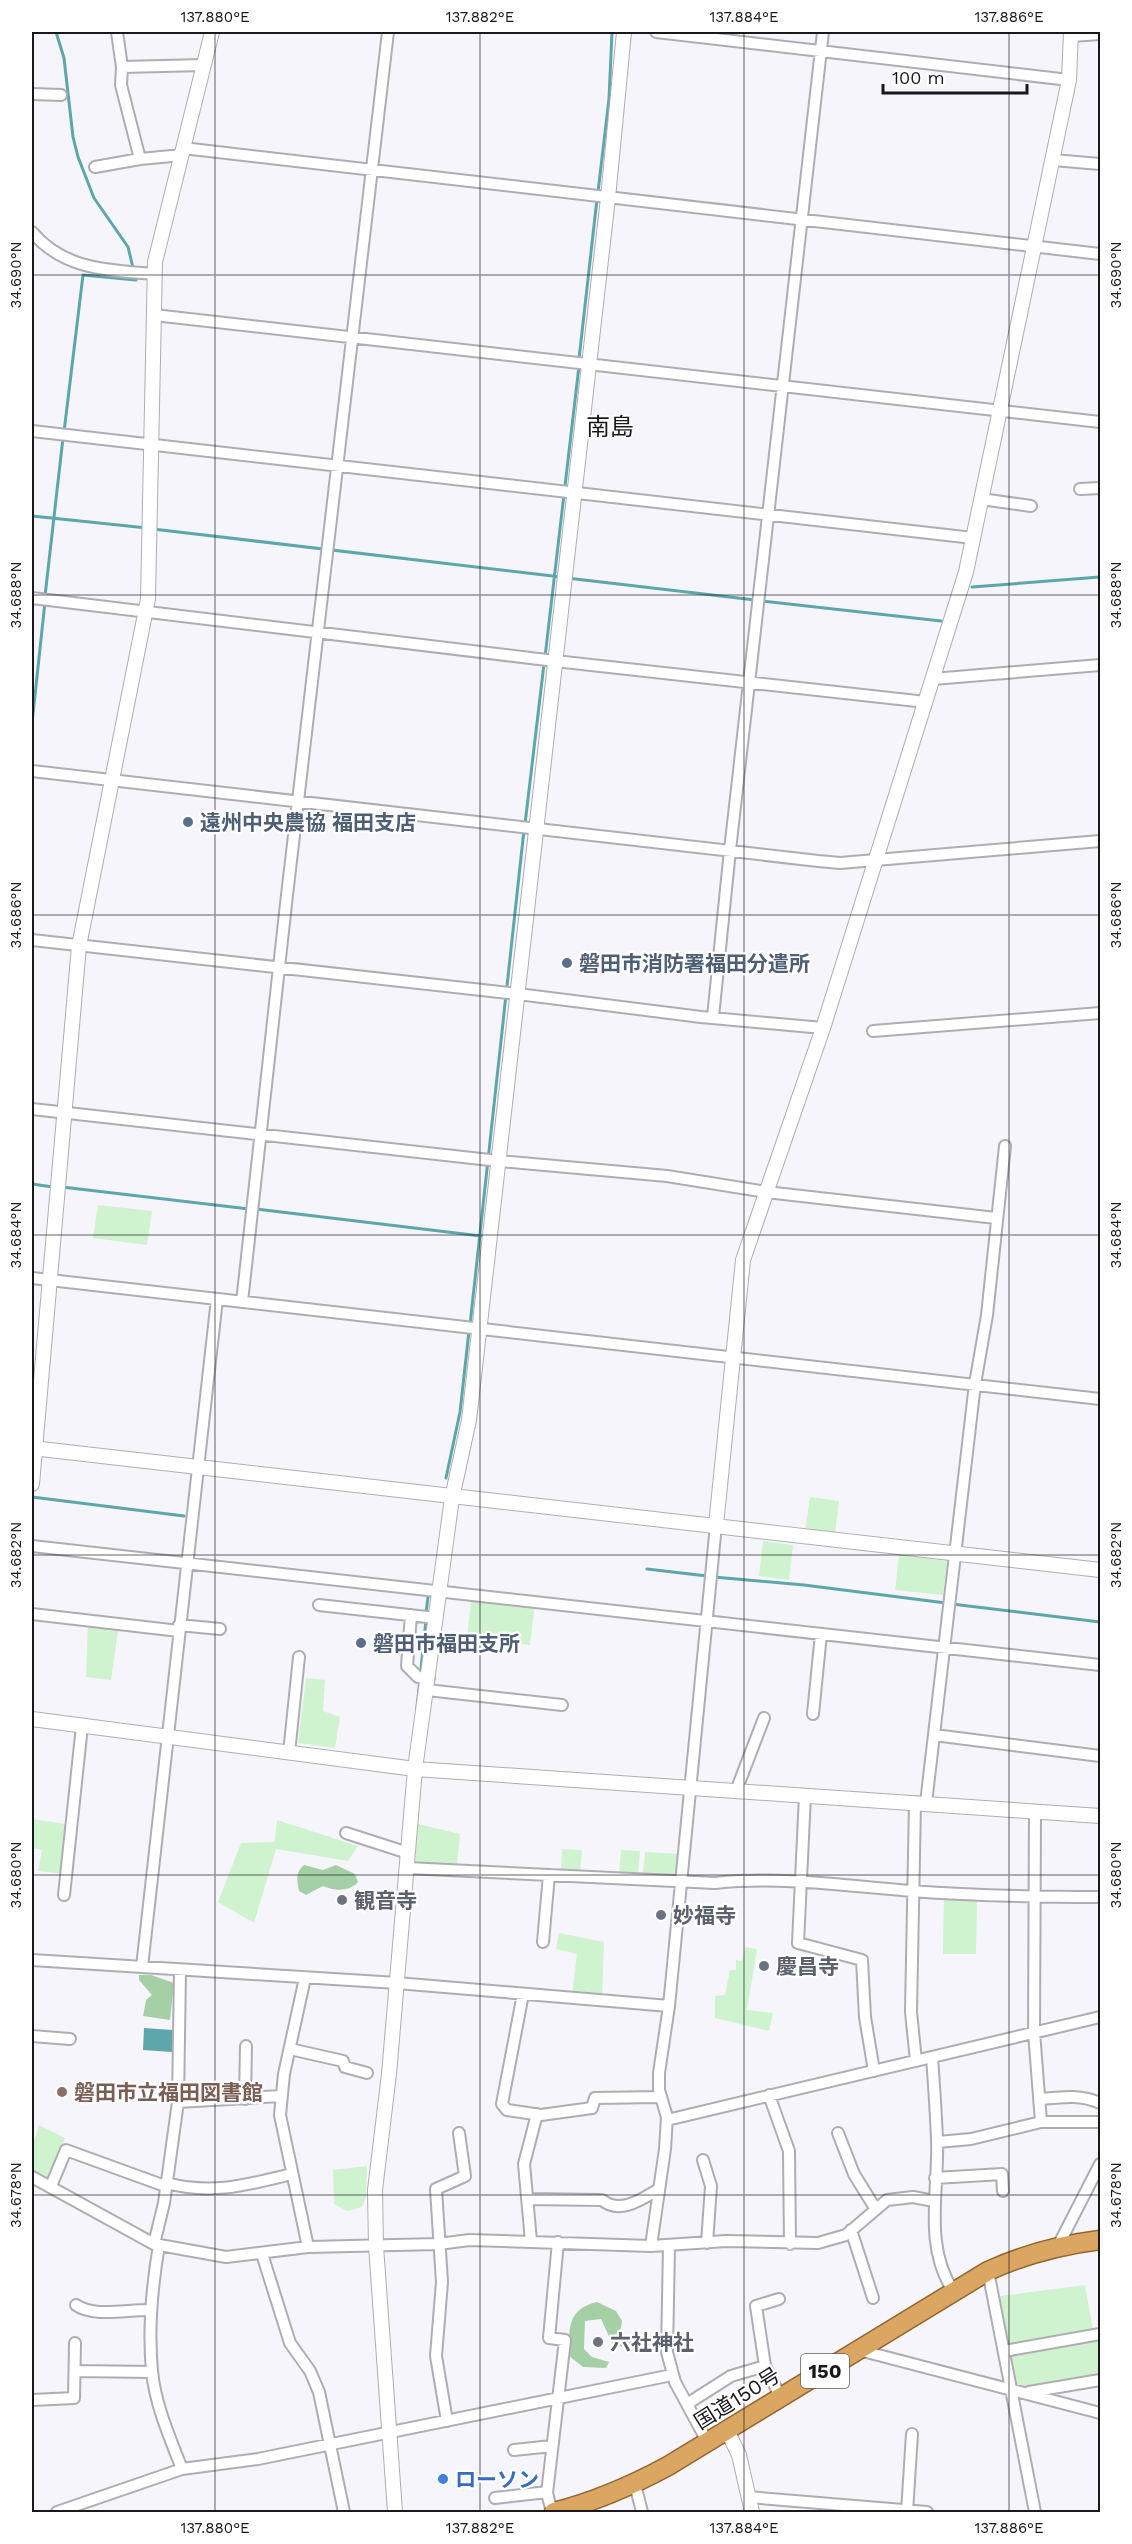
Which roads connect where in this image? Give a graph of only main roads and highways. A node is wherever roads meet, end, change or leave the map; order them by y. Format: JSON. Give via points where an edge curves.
{"nodes":[{"id":1,"x":1101,"y":2240,"type":"edge"},
{"id":2,"x":553,"y":2512,"type":"edge"}],
"edges":[{"from":1,"to":2,"type":"highway","name":"国道150号","number":"150","via":[[1058,2246],[988,2271],[635,2484]]}]}
